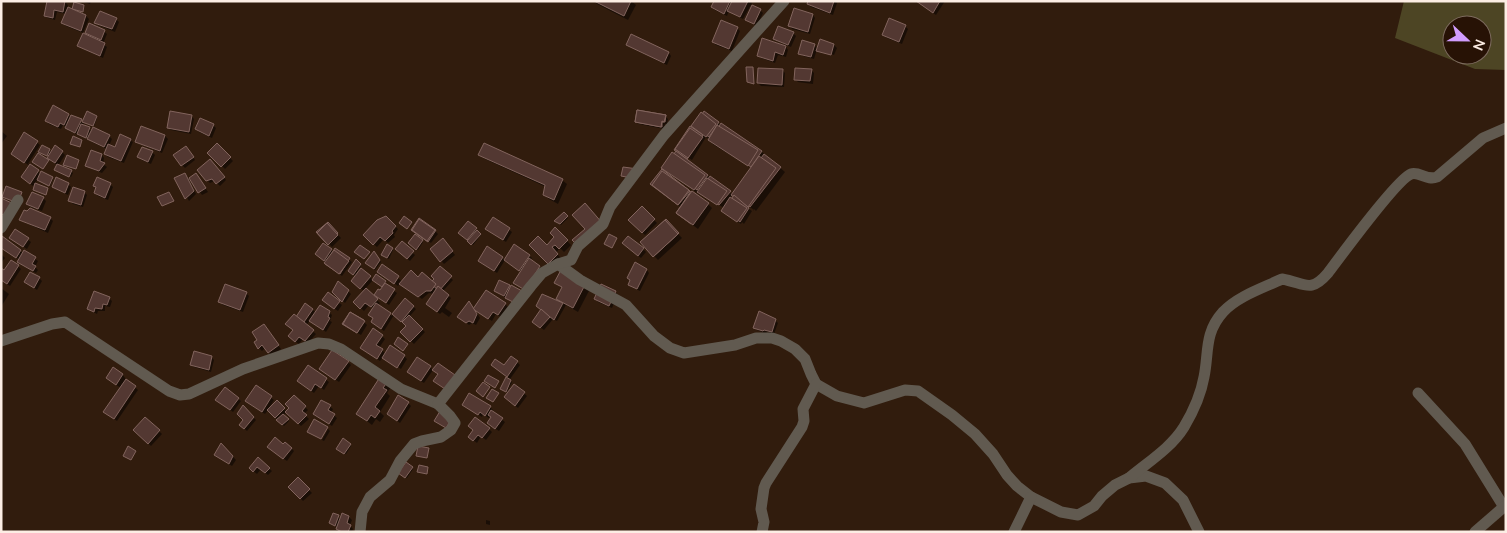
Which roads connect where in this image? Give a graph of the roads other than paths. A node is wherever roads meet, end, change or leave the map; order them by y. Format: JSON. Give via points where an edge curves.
{"nodes":[{"id":1,"x":784,"y":1,"type":"edge"},
{"id":2,"x":1506,"y":128,"type":"edge"},
{"id":3,"x":18,"y":200,"type":"dead end"},
{"id":4,"x":1,"y":228,"type":"edge"},
{"id":5,"x":558,"y":264,"type":"junction"},
{"id":6,"x":1,"y":341,"type":"edge"},
{"id":7,"x":816,"y":384,"type":"junction"},
{"id":8,"x":1418,"y":393,"type":"dead end"},
{"id":9,"x":438,"y":404,"type":"junction"},
{"id":10,"x":1128,"y":478,"type":"junction"},
{"id":11,"x":1032,"y":497,"type":"junction"},
{"id":12,"x":1505,"y":506,"type":"edge"},
{"id":13,"x":360,"y":532,"type":"edge"},
{"id":14,"x":762,"y":532,"type":"edge"},
{"id":15,"x":1014,"y":532,"type":"edge"},
{"id":16,"x":1199,"y":532,"type":"edge"},
{"id":17,"x":1475,"y":532,"type":"edge"}],
"edges":[{"from":1,"to":5,"type":"street","via":[[664,135],[610,207],[603,224],[578,246],[571,260]]},
{"from":2,"to":10,"type":"street","via":[[1483,138],[1437,177],[1429,179],[1410,174],[1404,178],[1317,285],[1282,279],[1238,300],[1223,312],[1213,327],[1206,348],[1204,377],[1184,428],[1166,448]]},
{"from":3,"to":4,"type":"street"},
{"from":5,"to":7,"type":"street","via":[[626,305],[654,336],[670,348],[684,353],[735,345],[756,338],[772,338],[806,358]]},
{"from":5,"to":9,"type":"street","via":[[542,273],[530,286]]},
{"from":6,"to":9,"type":"street","via":[[65,322],[169,391],[180,395],[318,343],[329,344],[401,389]]},
{"from":7,"to":11,"type":"street","via":[[837,396],[864,403],[905,390],[918,391],[975,434],[994,454],[1007,475]]},
{"from":7,"to":14,"type":"street","via":[[803,409],[802,427],[766,483],[761,509]]},
{"from":8,"to":12,"type":"street","via":[[1464,444]]},
{"from":9,"to":13,"type":"street","via":[[455,423],[451,430],[441,437],[414,444],[390,480],[370,497],[362,512]]},
{"from":10,"to":11,"type":"street","via":[[1078,515],[1061,512]]},
{"from":10,"to":16,"type":"street","via":[[1146,476],[1165,483],[1183,500]]},
{"from":11,"to":15,"type":"street"},
{"from":12,"to":17,"type":"street"}]}
